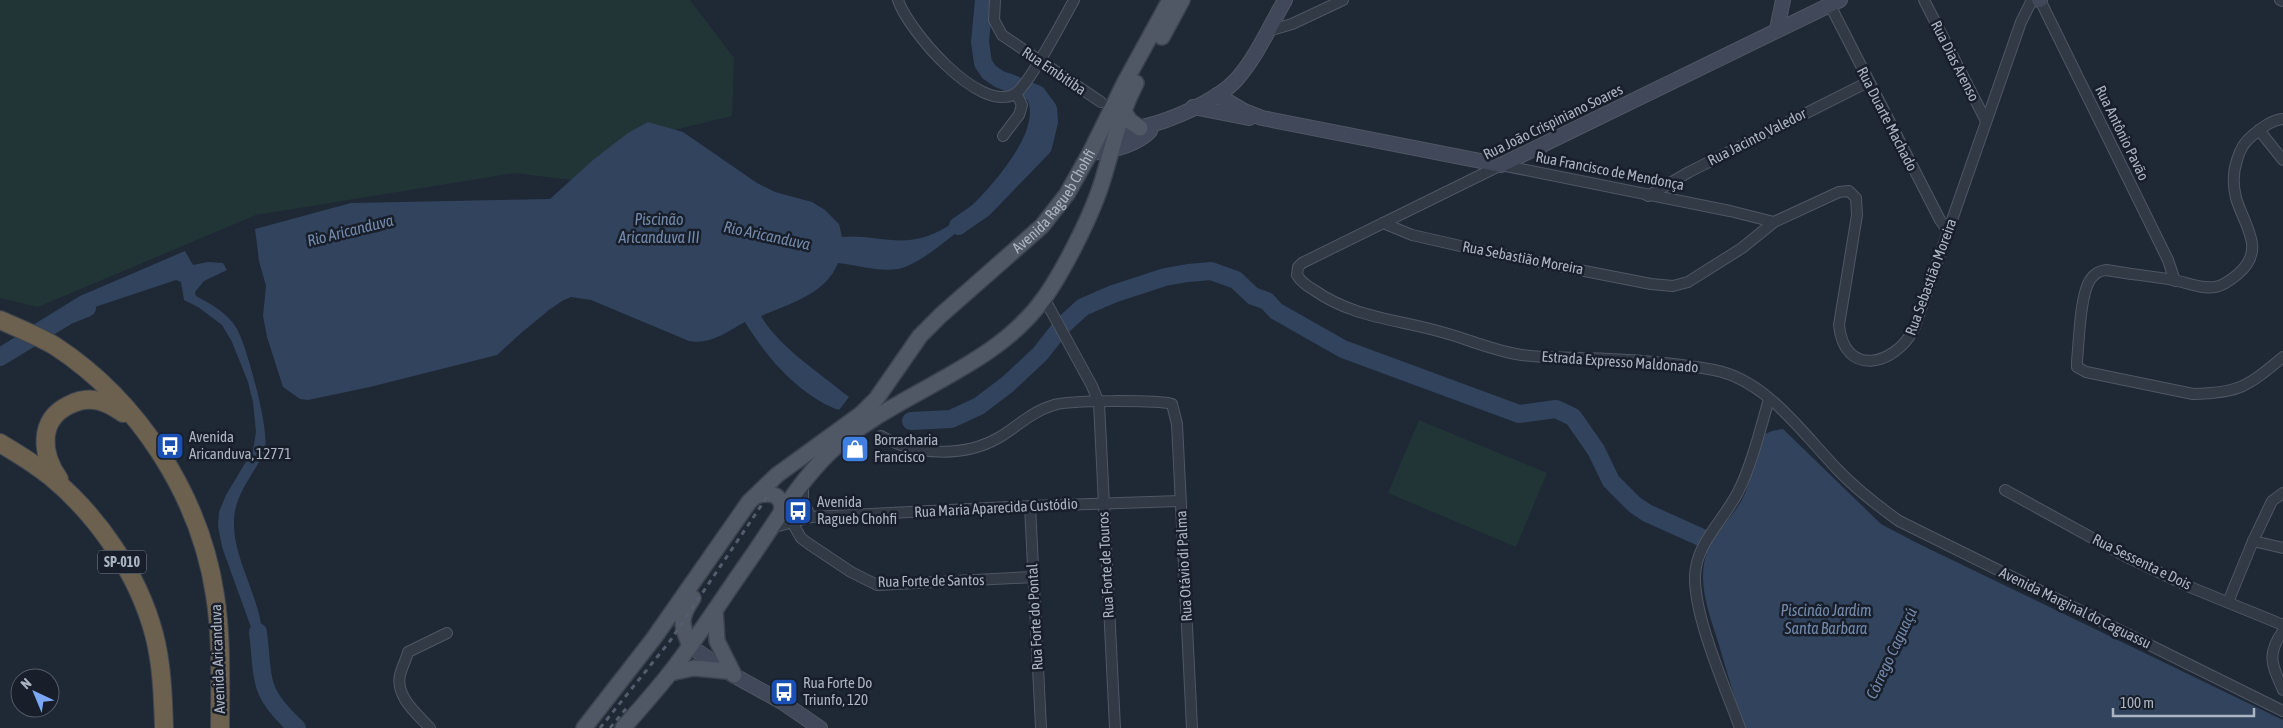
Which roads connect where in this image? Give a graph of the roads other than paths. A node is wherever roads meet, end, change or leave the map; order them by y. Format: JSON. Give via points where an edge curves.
{"nodes":[{"id":1,"x":898,"y":0,"type":"edge"},
{"id":2,"x":995,"y":0,"type":"edge"},
{"id":3,"x":1074,"y":0,"type":"edge"},
{"id":4,"x":1170,"y":0,"type":"edge"},
{"id":5,"x":1182,"y":0,"type":"edge"},
{"id":6,"x":1285,"y":0,"type":"edge"},
{"id":7,"x":1343,"y":0,"type":"edge"},
{"id":8,"x":1783,"y":0,"type":"edge"},
{"id":9,"x":1924,"y":0,"type":"edge"},
{"id":10,"x":2032,"y":0,"type":"edge"},
{"id":11,"x":2040,"y":0,"type":"edge"},
{"id":12,"x":1835,"y":2,"type":"edge"},
{"id":13,"x":1777,"y":29,"type":"junction"},
{"id":14,"x":1268,"y":31,"type":"junction"},
{"id":15,"x":1039,"y":61,"type":"junction"},
{"id":16,"x":1868,"y":82,"type":"junction"},
{"id":17,"x":1018,"y":91,"type":"junction"},
{"id":18,"x":1216,"y":95,"type":"junction"},
{"id":19,"x":1101,"y":102,"type":"dead end"},
{"id":20,"x":1193,"y":107,"type":"junction"},
{"id":21,"x":1123,"y":110,"type":"junction"},
{"id":22,"x":1262,"y":118,"type":"junction"},
{"id":23,"x":2283,"y":120,"type":"edge"},
{"id":24,"x":1986,"y":121,"type":"junction"},
{"id":25,"x":1156,"y":125,"type":"junction"},
{"id":26,"x":1140,"y":128,"type":"junction"},
{"id":27,"x":2259,"y":130,"type":"junction"},
{"id":28,"x":1003,"y":136,"type":"dead end"},
{"id":29,"x":1098,"y":137,"type":"junction"},
{"id":30,"x":1112,"y":145,"type":"junction"},
{"id":31,"x":1090,"y":153,"type":"junction"},
{"id":32,"x":2283,"y":160,"type":"edge"},
{"id":33,"x":1501,"y":165,"type":"junction"},
{"id":34,"x":1648,"y":196,"type":"junction"},
{"id":35,"x":1774,"y":222,"type":"junction"},
{"id":36,"x":1383,"y":223,"type":"junction"},
{"id":37,"x":1948,"y":231,"type":"junction"},
{"id":38,"x":2175,"y":281,"type":"junction"},
{"id":39,"x":1303,"y":283,"type":"joint"},
{"id":40,"x":1044,"y":298,"type":"junction"},
{"id":41,"x":8,"y":323,"type":"edge"},
{"id":42,"x":2283,"y":357,"type":"edge"},
{"id":43,"x":1769,"y":399,"type":"junction"},
{"id":44,"x":1099,"y":403,"type":"junction"},
{"id":45,"x":138,"y":423,"type":"junction"},
{"id":46,"x":881,"y":436,"type":"dead end"},
{"id":47,"x":0,"y":443,"type":"edge"},
{"id":48,"x":803,"y":481,"type":"junction"},
{"id":49,"x":2005,"y":490,"type":"dead end"},
{"id":50,"x":2283,"y":493,"type":"edge"},
{"id":51,"x":71,"y":495,"type":"junction"},
{"id":52,"x":756,"y":496,"type":"junction"},
{"id":53,"x":1180,"y":501,"type":"junction"},
{"id":54,"x":1103,"y":503,"type":"junction"},
{"id":55,"x":1030,"y":506,"type":"junction"},
{"id":56,"x":741,"y":513,"type":"junction"},
{"id":57,"x":811,"y":517,"type":"junction"},
{"id":58,"x":786,"y":518,"type":"junction"},
{"id":59,"x":2253,"y":541,"type":"junction"},
{"id":60,"x":2283,"y":548,"type":"edge"},
{"id":61,"x":1033,"y":577,"type":"junction"},
{"id":62,"x":2228,"y":602,"type":"junction"},
{"id":63,"x":714,"y":610,"type":"junction"},
{"id":64,"x":2283,"y":625,"type":"edge"},
{"id":65,"x":2283,"y":631,"type":"edge"},
{"id":66,"x":446,"y":633,"type":"dead end"},
{"id":67,"x":690,"y":646,"type":"junction"},
{"id":68,"x":670,"y":673,"type":"junction"},
{"id":69,"x":730,"y":673,"type":"junction"},
{"id":70,"x":2283,"y":690,"type":"edge"},
{"id":71,"x":2283,"y":710,"type":"edge"},
{"id":72,"x":164,"y":728,"type":"edge"},
{"id":73,"x":220,"y":728,"type":"edge"},
{"id":74,"x":430,"y":728,"type":"edge"},
{"id":75,"x":584,"y":728,"type":"edge"},
{"id":76,"x":623,"y":728,"type":"edge"},
{"id":77,"x":820,"y":728,"type":"edge"},
{"id":78,"x":1041,"y":728,"type":"edge"},
{"id":79,"x":1115,"y":728,"type":"edge"},
{"id":80,"x":1192,"y":728,"type":"edge"},
{"id":81,"x":1740,"y":728,"type":"edge"}],
"edges":[{"from":1,"to":17,"type":"street","via":[[922,39],[968,84],[988,96],[1008,97]]},
{"from":2,"to":15,"type":"street","name":"Rua Embitiba","via":[[995,25],[1007,39]]},
{"from":3,"to":15,"type":"street"},
{"from":4,"to":29,"type":"main road","name":"Avenida Ragueb Chohfi"},
{"from":5,"to":21,"type":"main road","name":"Avenida Ragueb Chohfi"},
{"from":6,"to":14,"type":"street"},
{"from":7,"to":14,"type":"street","via":[[1292,24]]},
{"from":8,"to":13,"type":"street"},
{"from":9,"to":24,"type":"street","name":"Rua Dias Arenso"},
{"from":10,"to":24,"type":"street","name":"Rua Sebastião Moreira"},
{"from":11,"to":38,"type":"street","name":"Rua Antônio Pavão","via":[[2168,260]]},
{"from":12,"to":13,"type":"street","name":"Rua João Crispiniano Soares"},
{"from":12,"to":16,"type":"street","name":"Rua Duarte Machado"},
{"from":13,"to":33,"type":"street","name":"Rua João Crispiniano Soares"},
{"from":14,"to":18,"type":"street","via":[[1236,80]]},
{"from":15,"to":17,"type":"street"},
{"from":15,"to":19,"type":"street","name":"Rua Embitiba"},
{"from":16,"to":34,"type":"street","name":"Rua Jacinto Valedor"},
{"from":16,"to":37,"type":"street","name":"Rua Duarte Machado"},
{"from":17,"to":28,"type":"street","via":[[1022,105],[1019,115]]},
{"from":18,"to":20,"type":"street"},
{"from":18,"to":22,"type":"street","name":"Rua Francisco de Mendonça"},
{"from":20,"to":22,"type":"street","name":"Rua Francisco de Mendonça"},
{"from":20,"to":25,"type":"street"},
{"from":21,"to":26,"type":"main road"},
{"from":21,"to":30,"type":"main road","name":"Avenida Ragueb Chohfi"},
{"from":22,"to":33,"type":"street","name":"Rua Francisco de Mendonça"},
{"from":23,"to":27,"type":"street"},
{"from":24,"to":37,"type":"street","name":"Rua Sebastião Moreira"},
{"from":25,"to":26,"type":"street"},
{"from":25,"to":30,"type":"street","via":[[1145,136]]},
{"from":26,"to":30,"type":"street"},
{"from":27,"to":32,"type":"street"},
{"from":27,"to":38,"type":"street","via":[[2246,141],[2234,169],[2236,196],[2251,234],[2251,257],[2243,270],[2217,287]]},
{"from":29,"to":30,"type":"street"},
{"from":29,"to":31,"type":"main road","name":"Avenida Ragueb Chohfi"},
{"from":30,"to":31,"type":"street"},
{"from":30,"to":40,"type":"main road","name":"Avenida Ragueb Chohfi","via":[[1103,182],[1083,227]]},
{"from":31,"to":52,"type":"main road","name":"Avenida Ragueb Chohfi","via":[[1067,194],[1042,226],[940,315],[920,336],[877,398],[861,414],[777,474]]},
{"from":33,"to":34,"type":"street","name":"Rua Francisco de Mendonça"},
{"from":33,"to":36,"type":"street","name":"Rua João Crispiniano Soares"},
{"from":34,"to":35,"type":"street","name":"Rua Francisco de Mendonça"},
{"from":35,"to":36,"type":"street","name":"Rua Sebastião Moreira","via":[[1695,279],[1673,286],[1487,252],[1412,235]]},
{"from":35,"to":37,"type":"street","name":"Rua Sebastião Moreira","via":[[1839,192],[1853,193],[1858,204],[1857,215],[1840,331],[1845,348],[1852,356],[1868,360],[1890,356],[1909,339]]},
{"from":36,"to":39,"type":"street","name":"Rua João Crispiniano Soares","via":[[1302,263],[1297,275]]},
{"from":38,"to":42,"type":"street","via":[[2106,270],[2094,275],[2085,293],[2078,367],[2086,372],[2193,394],[2211,394],[2250,384]]},
{"from":39,"to":43,"type":"street","name":"Estrada Expresso Maldonado","via":[[1322,297],[1372,317],[1438,331],[1520,355],[1717,370]]},
{"from":40,"to":44,"type":"street"},
{"from":40,"to":48,"type":"main road","name":"Avenida Ragueb Chohfi","via":[[1020,326],[990,350],[879,414],[852,433]]},
{"from":41,"to":45,"type":"highway","name":"Avenida Aricanduva","via":[[54,346],[102,384]]},
{"from":43,"to":71,"type":"street","name":"Avenida Marginal do Caguassu","via":[[1790,416],[1867,497],[1919,533]]},
{"from":43,"to":81,"type":"street","via":[[1741,486],[1702,550],[1695,574],[1695,592],[1711,649]]},
{"from":44,"to":46,"type":"street","via":[[1055,404],[979,447],[930,451],[911,448]]},
{"from":44,"to":53,"type":"street","name":"Rua Otávio di Palma","via":[[1172,404],[1177,424]]},
{"from":44,"to":54,"type":"street","name":"Rua Forte de Touros"},
{"from":45,"to":51,"type":"highway","via":[[110,405],[90,400],[74,402],[59,411],[46,430],[45,454]]},
{"from":45,"to":73,"type":"highway","name":"Avenida Aricanduva","via":[[154,442],[184,495],[207,555],[216,596],[219,632]]},
{"from":47,"to":51,"type":"highway","number":"SP-010","via":[[50,476]]},
{"from":48,"to":57,"type":"street","via":[[803,502]]},
{"from":48,"to":58,"type":"main road","name":"Avenida Ragueb Chohfi"},
{"from":49,"to":62,"type":"street","name":"Rua Sessenta e Dois","via":[[2125,556]]},
{"from":50,"to":59,"type":"street","via":[[2272,501]]},
{"from":51,"to":72,"type":"highway","number":"SP-010","via":[[114,548],[147,614],[158,656]]},
{"from":52,"to":56,"type":"main road","name":"Avenida Ragueb Chohfi"},
{"from":52,"to":58,"type":"main road","via":[[768,492],[777,496]]},
{"from":53,"to":54,"type":"street","name":"Rua Maria Aparecida Custódio"},
{"from":53,"to":80,"type":"street","name":"Rua Otávio di Palma"},
{"from":54,"to":55,"type":"street","name":"Rua Maria Aparecida Custódio"},
{"from":54,"to":79,"type":"street","name":"Rua Forte de Touros"},
{"from":55,"to":57,"type":"street","name":"Rua Maria Aparecida Custódio"},
{"from":55,"to":61,"type":"street","name":"Rua Forte do Pontal"},
{"from":56,"to":67,"type":"main road","via":[[734,538],[684,611],[682,628]]},
{"from":56,"to":75,"type":"main road","name":"Avenida Ragueb Chohfi","via":[[654,638]]},
{"from":57,"to":58,"type":"street","name":"Rua Maria Aparecida Custódio"},
{"from":58,"to":61,"type":"street","name":"Rua Forte de Santos","via":[[809,544],[877,585]]},
{"from":58,"to":63,"type":"main road","name":"Avenida Ragueb Chohfi","via":[[771,528]]},
{"from":59,"to":60,"type":"street"},
{"from":59,"to":62,"type":"street"},
{"from":61,"to":78,"type":"street","name":"Rua Forte do Pontal"},
{"from":62,"to":64,"type":"street","name":"Rua Sessenta e Dois"},
{"from":63,"to":67,"type":"main road","name":"Avenida Ragueb Chohfi"},
{"from":63,"to":69,"type":"main road","via":[[717,640]]},
{"from":65,"to":70,"type":"street","via":[[2274,644],[2272,667]]},
{"from":66,"to":74,"type":"street","via":[[408,652],[400,676],[405,700]]},
{"from":67,"to":68,"type":"main road","name":"Avenida Ragueb Chohfi"},
{"from":67,"to":69,"type":"street"},
{"from":68,"to":69,"type":"main road","via":[[694,668]]},
{"from":68,"to":76,"type":"main road","name":"Avenida Ragueb Chohfi"},
{"from":69,"to":77,"type":"street"}]}
